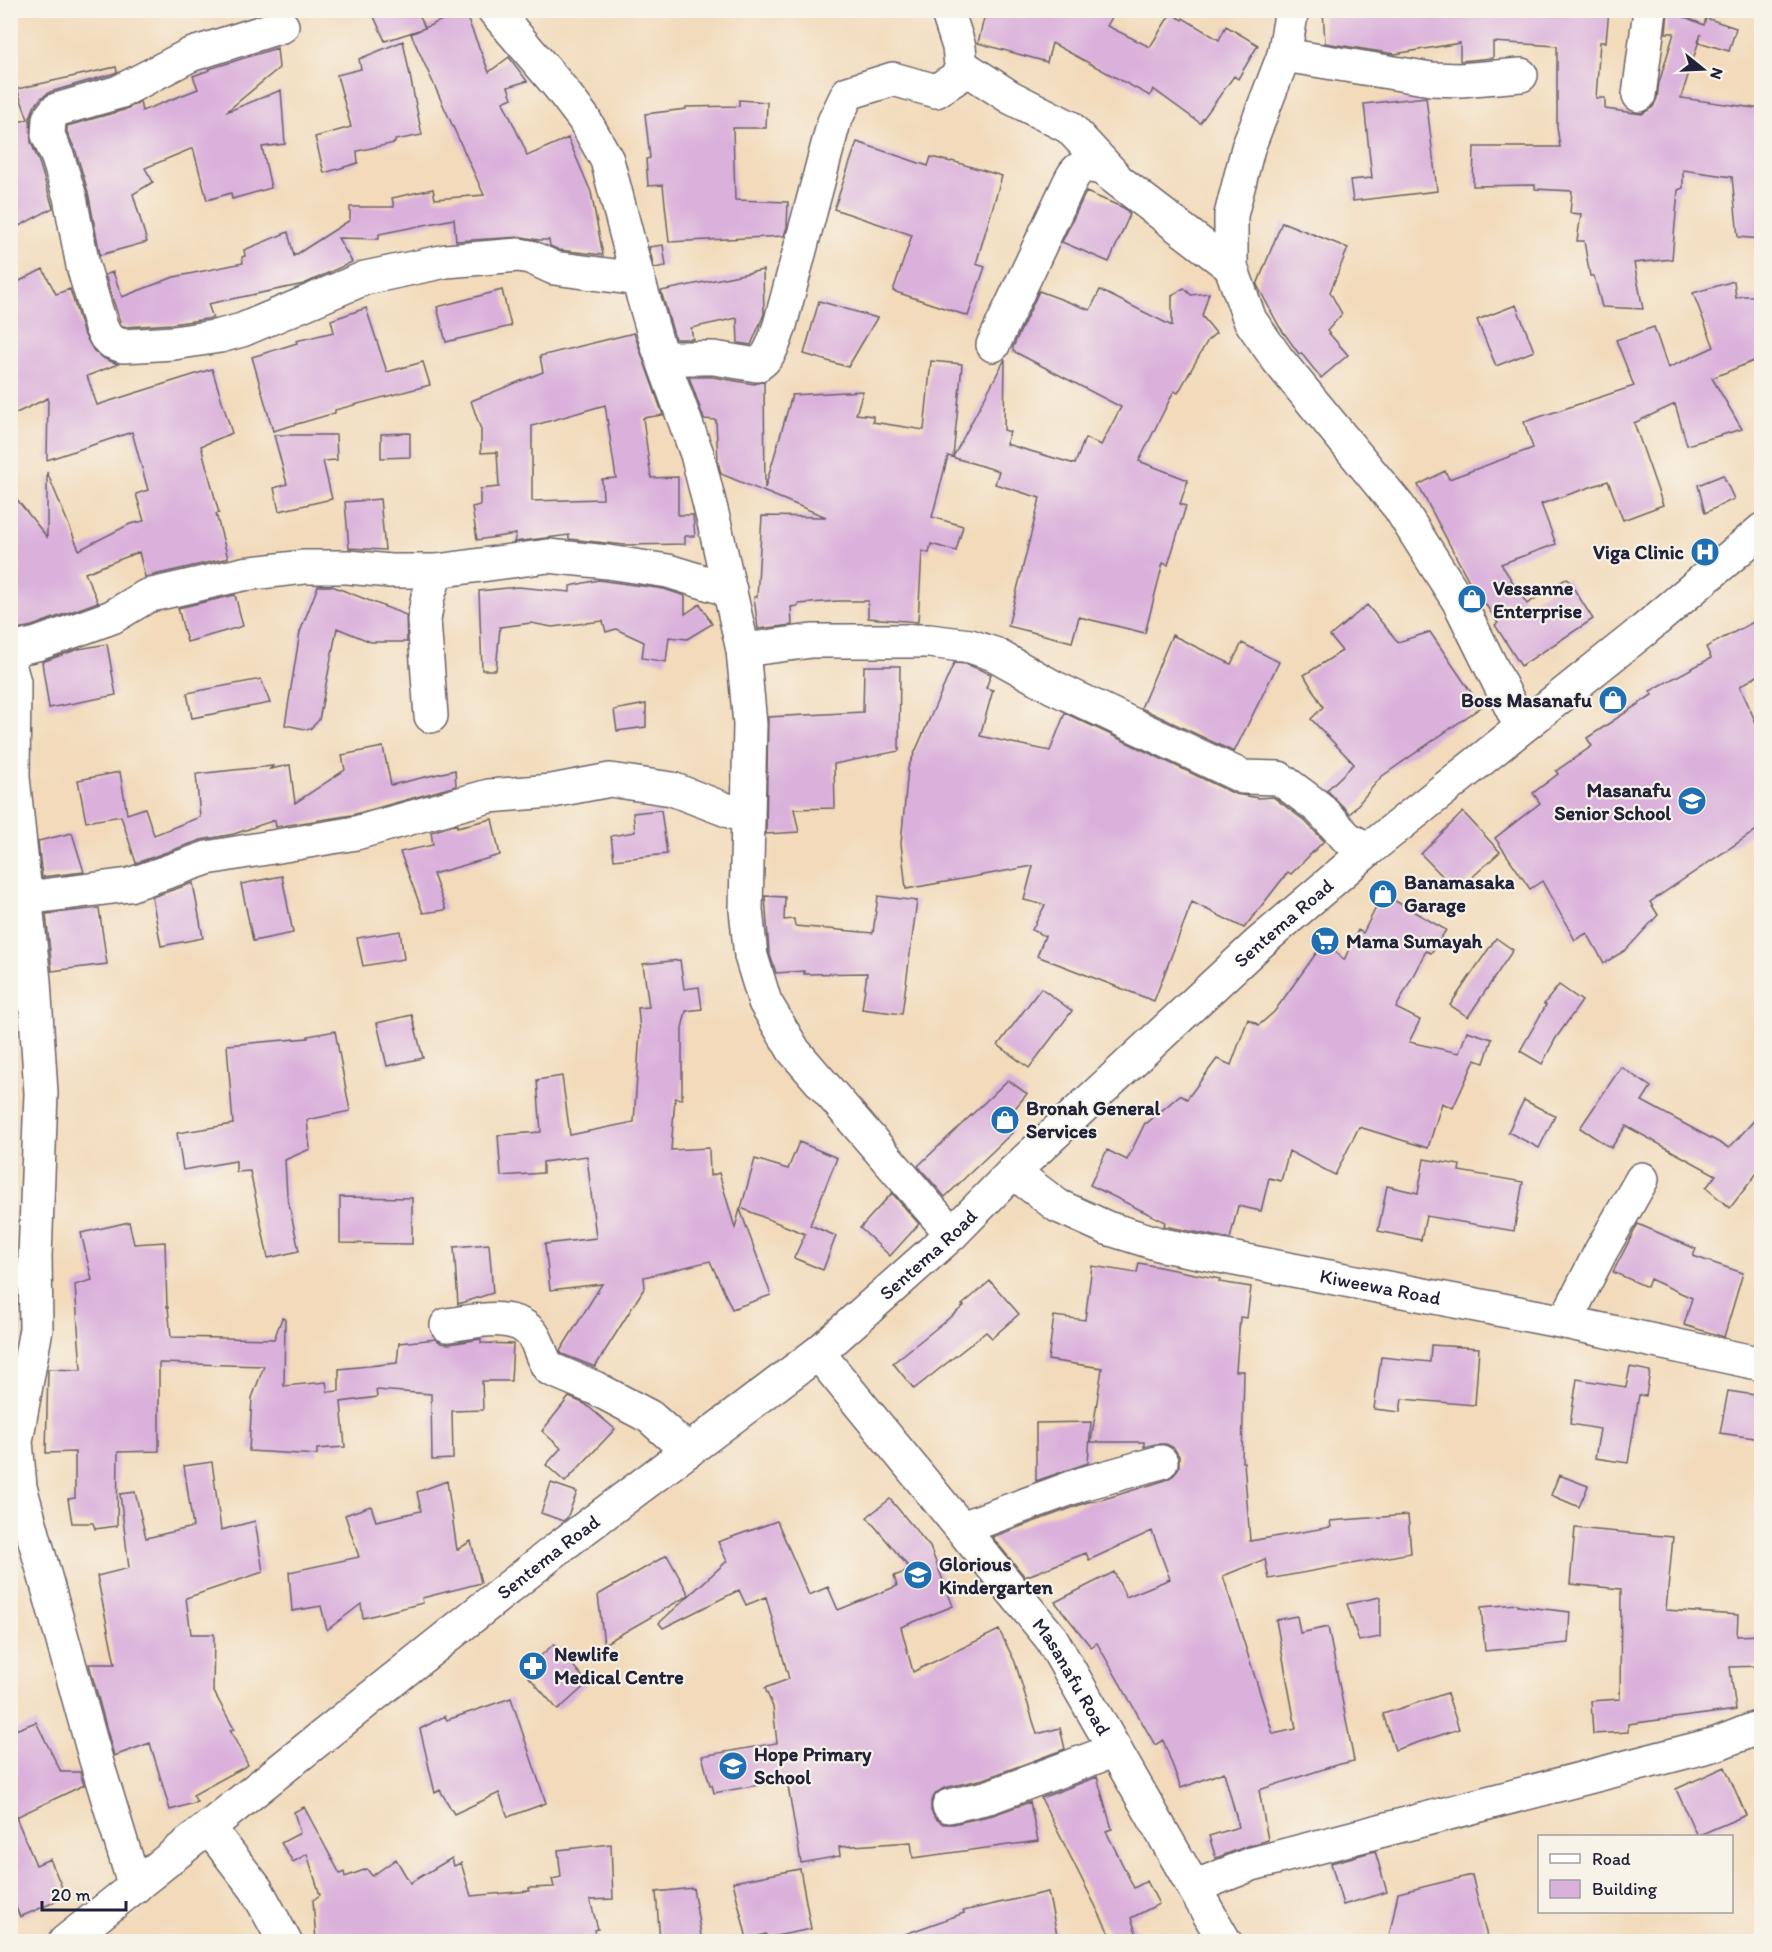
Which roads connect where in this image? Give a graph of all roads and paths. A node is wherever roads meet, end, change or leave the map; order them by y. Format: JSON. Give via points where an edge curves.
{"nodes":[{"id":1,"x":494,"y":10,"type":"edge"},
{"id":2,"x":948,"y":10,"type":"edge"},
{"id":3,"x":1292,"y":10,"type":"edge"},
{"id":4,"x":1650,"y":10,"type":"edge"},
{"id":5,"x":282,"y":27,"type":"dead end"},
{"id":6,"x":1284,"y":55,"type":"junction"},
{"id":7,"x":968,"y":70,"type":"junction"},
{"id":8,"x":1521,"y":75,"type":"dead end"},
{"id":9,"x":1639,"y":95,"type":"dead end"},
{"id":10,"x":1119,"y":181,"type":"junction"},
{"id":11,"x":1231,"y":267,"type":"junction"},
{"id":12,"x":638,"y":279,"type":"junction"},
{"id":13,"x":993,"y":345,"type":"dead end"},
{"id":14,"x":662,"y":358,"type":"junction"},
{"id":15,"x":1761,"y":530,"type":"edge"},
{"id":16,"x":437,"y":571,"type":"junction"},
{"id":17,"x":730,"y":590,"type":"junction"},
{"id":18,"x":10,"y":650,"type":"edge"},
{"id":19,"x":743,"y":650,"type":"junction"},
{"id":20,"x":10,"y":668,"type":"edge"},
{"id":21,"x":431,"y":716,"type":"dead end"},
{"id":22,"x":12,"y":725,"type":"edge"},
{"id":23,"x":1521,"y":727,"type":"junction"},
{"id":24,"x":748,"y":818,"type":"junction"},
{"id":25,"x":1368,"y":850,"type":"junction"},
{"id":26,"x":18,"y":899,"type":"edge"},
{"id":27,"x":1013,"y":1172,"type":"junction"},
{"id":28,"x":1642,"y":1179,"type":"dead end"},
{"id":29,"x":952,"y":1234,"type":"junction"},
{"id":30,"x":1564,"y":1322,"type":"junction"},
{"id":31,"x":447,"y":1325,"type":"dead end"},
{"id":32,"x":818,"y":1353,"type":"junction"},
{"id":33,"x":1761,"y":1364,"type":"edge"},
{"id":34,"x":688,"y":1451,"type":"junction"},
{"id":35,"x":1161,"y":1462,"type":"dead end"},
{"id":36,"x":962,"y":1528,"type":"junction"},
{"id":37,"x":1761,"y":1726,"type":"edge"},
{"id":38,"x":1115,"y":1750,"type":"junction"},
{"id":39,"x":949,"y":1806,"type":"dead end"},
{"id":40,"x":210,"y":1828,"type":"junction"},
{"id":41,"x":135,"y":1887,"type":"junction"},
{"id":42,"x":1194,"y":1887,"type":"junction"},
{"id":43,"x":275,"y":1933,"type":"edge"},
{"id":44,"x":65,"y":1941,"type":"edge"},
{"id":45,"x":1225,"y":1941,"type":"edge"}],
"edges":[{"from":1,"to":12,"type":"street","via":[[585,119],[607,160]]},
{"from":2,"to":7,"type":"street","via":[[961,65]]},
{"from":3,"to":6,"type":"street"},
{"from":4,"to":9,"type":"street"},
{"from":5,"to":12,"type":"street","via":[[190,55],[119,92],[56,110],[49,118],[48,135],[70,197],[83,266],[101,327],[112,342],[123,346],[220,336],[365,278],[446,261],[519,255],[554,268]]},
{"from":6,"to":8,"type":"street","via":[[1431,79]]},
{"from":6,"to":11,"type":"street","via":[[1248,148],[1231,215]]},
{"from":7,"to":10,"type":"street","via":[[1010,98],[1069,127]]},
{"from":7,"to":14,"type":"street","via":[[936,91],[893,79],[848,93],[834,122],[780,325],[762,362],[757,365],[714,358]]},
{"from":10,"to":11,"type":"street"},
{"from":10,"to":13,"type":"street","via":[[1091,165],[1073,175]]},
{"from":11,"to":23,"type":"street","via":[[1251,320],[1278,360],[1399,507],[1459,602]]},
{"from":12,"to":14,"type":"street"},
{"from":14,"to":17,"type":"street","via":[[697,454]]},
{"from":15,"to":23,"type":"street","name":"Sentema Road","via":[[1644,630]]},
{"from":16,"to":17,"type":"street","via":[[548,556],[668,571]]},
{"from":16,"to":18,"type":"street","via":[[304,567],[243,574],[147,596],[112,617]]},
{"from":16,"to":21,"type":"street","via":[[423,620]]},
{"from":17,"to":19,"type":"street"},
{"from":19,"to":24,"type":"street","via":[[750,724]]},
{"from":19,"to":25,"type":"street","via":[[812,641],[929,641],[970,646],[994,654],[1053,687],[1243,777],[1279,778],[1318,807],[1347,838]]},
{"from":20,"to":22,"type":"street","via":[[14,682]]},
{"from":22,"to":26,"type":"street"},
{"from":23,"to":25,"type":"street","name":"Sentema Road"},
{"from":24,"to":26,"type":"street","via":[[672,789],[610,780],[489,796],[356,833],[207,858],[129,885]]},
{"from":24,"to":29,"type":"street","via":[[746,910],[751,956],[765,1002],[794,1051]]},
{"from":25,"to":27,"type":"street","name":"Sentema Road","via":[[1257,945]]},
{"from":26,"to":41,"type":"street","via":[[34,981],[41,1093],[36,1329],[16,1442],[16,1464],[73,1682]]},
{"from":27,"to":29,"type":"street","name":"Sentema Road"},
{"from":27,"to":30,"type":"street","name":"Kiweewa Road","via":[[1058,1206],[1107,1228],[1162,1245]]},
{"from":28,"to":30,"type":"street"},
{"from":29,"to":32,"type":"street","name":"Sentema Road"},
{"from":30,"to":33,"type":"street","name":"Kiweewa Road"},
{"from":31,"to":34,"type":"street","via":[[517,1322],[534,1336],[550,1369],[650,1417]]},
{"from":32,"to":34,"type":"street","name":"Sentema Road"},
{"from":32,"to":36,"type":"street","name":"Masanafu Road"},
{"from":34,"to":40,"type":"street","name":"Sentema Road","via":[[557,1550]]},
{"from":35,"to":36,"type":"street","via":[[1082,1484]]},
{"from":36,"to":38,"type":"street","name":"Masanafu Road","via":[[1051,1638]]},
{"from":37,"to":42,"type":"street","via":[[1695,1749],[1252,1864]]},
{"from":38,"to":39,"type":"street","via":[[989,1797]]},
{"from":38,"to":42,"type":"street","name":"Masanafu Road"},
{"from":40,"to":41,"type":"street","name":"Sentema Road"},
{"from":40,"to":43,"type":"street","via":[[256,1889]]},
{"from":41,"to":44,"type":"street","name":"Sentema Road"},
{"from":42,"to":45,"type":"street","name":"Masanafu Road"}]}
